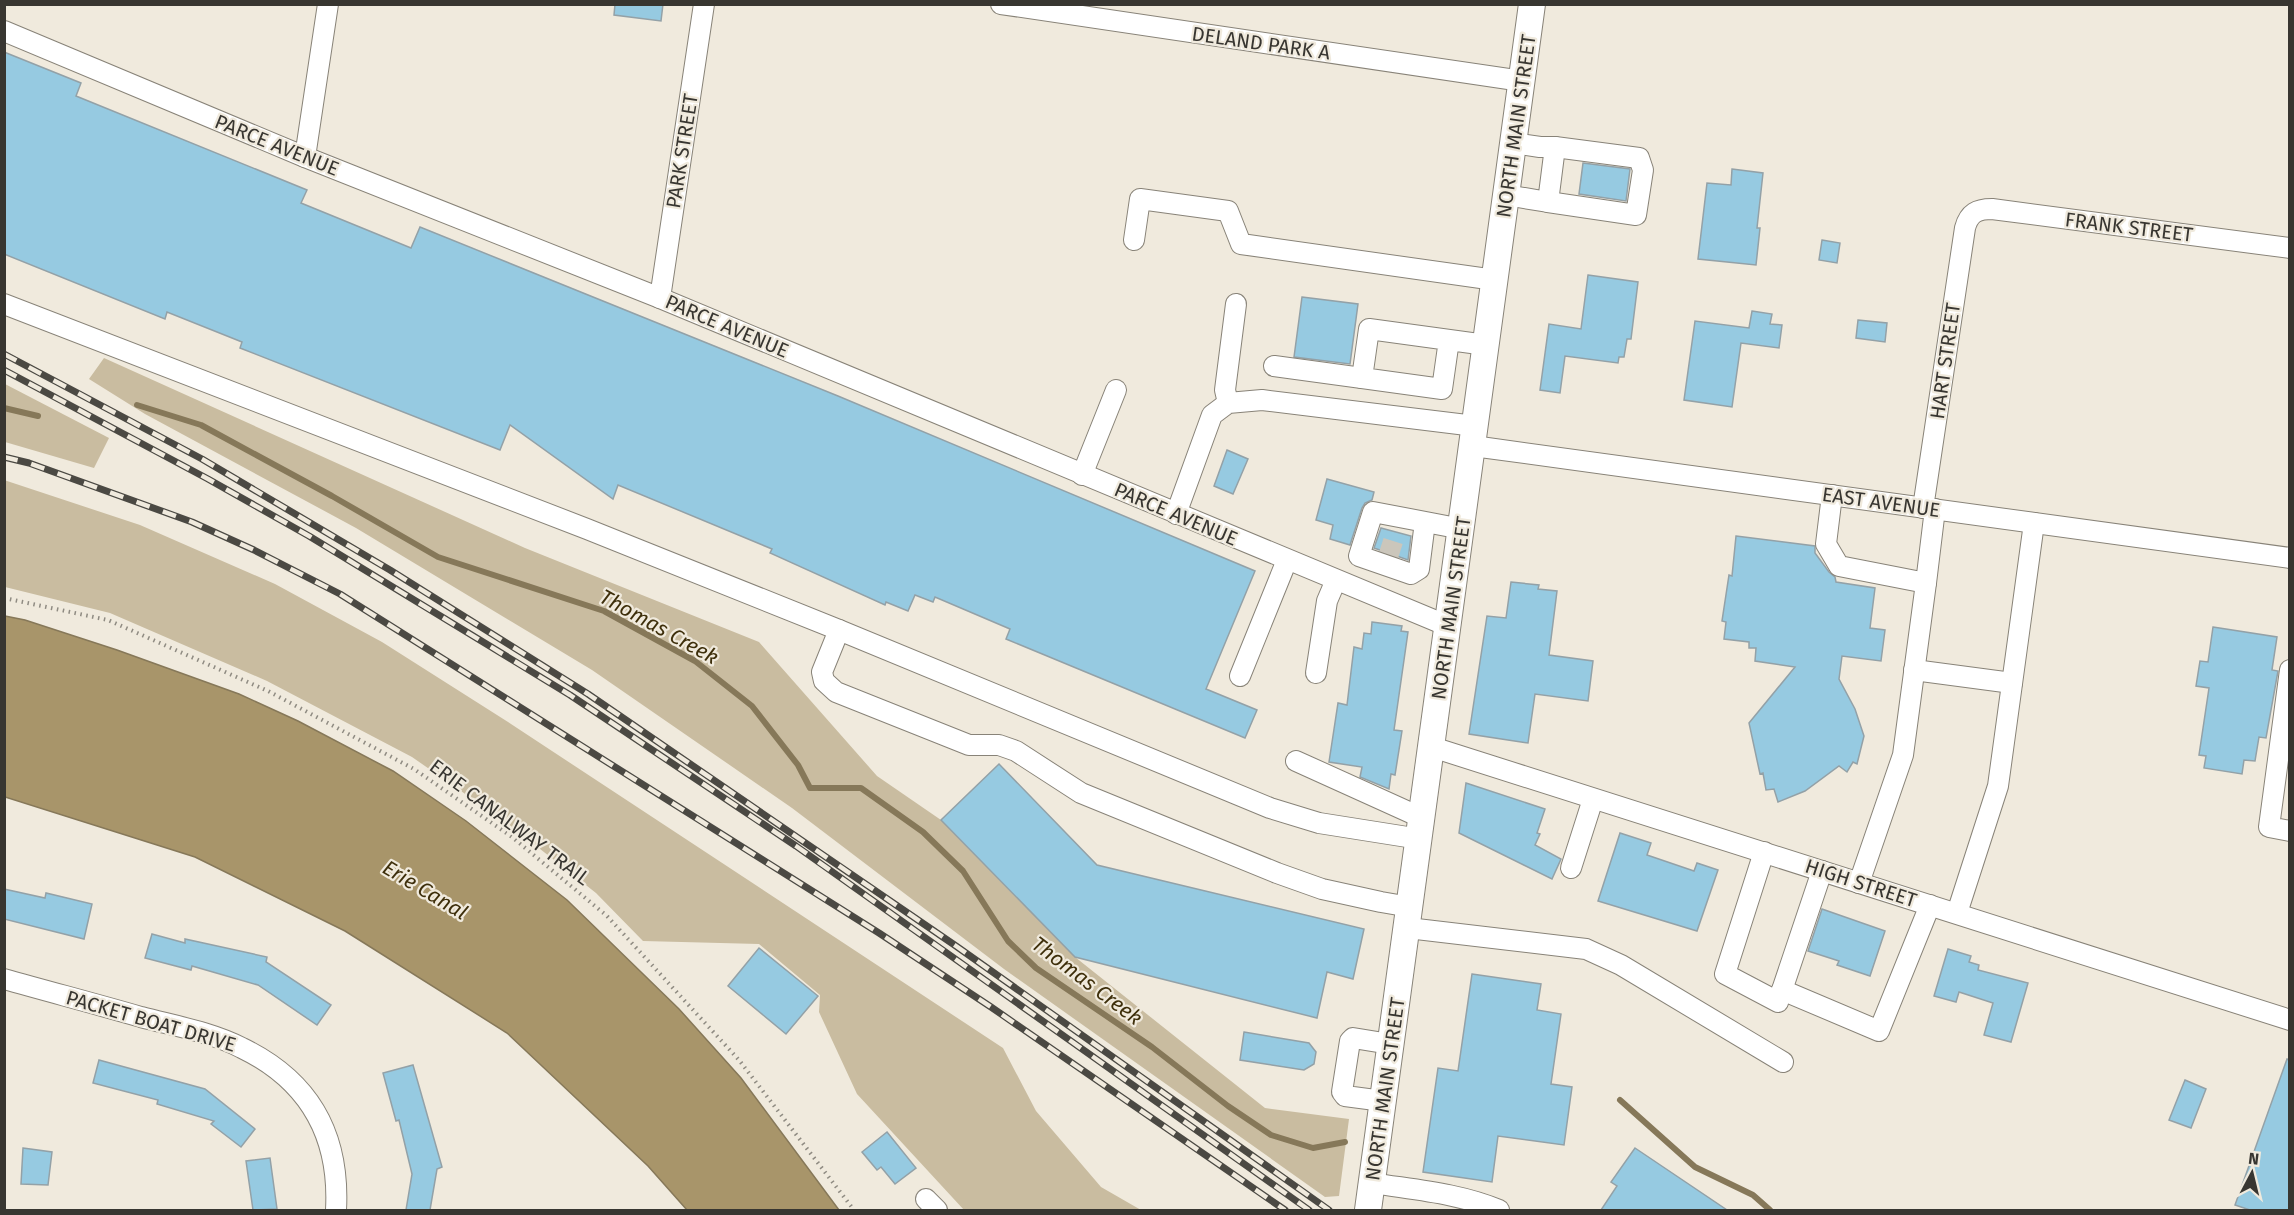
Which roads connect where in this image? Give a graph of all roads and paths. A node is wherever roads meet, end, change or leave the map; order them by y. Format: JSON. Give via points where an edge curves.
{"nodes":[{"id":1,"x":328,"y":4,"type":"edge"},
{"id":2,"x":704,"y":4,"type":"edge"},
{"id":3,"x":1001,"y":4,"type":"edge"},
{"id":4,"x":1532,"y":4,"type":"edge"},
{"id":5,"x":4,"y":31,"type":"edge"},
{"id":6,"x":1522,"y":81,"type":"junction"},
{"id":7,"x":1514,"y":143,"type":"junction"},
{"id":8,"x":1555,"y":147,"type":"junction"},
{"id":9,"x":305,"y":157,"type":"junction"},
{"id":10,"x":1506,"y":195,"type":"junction"},
{"id":11,"x":1548,"y":202,"type":"junction"},
{"id":12,"x":1970,"y":216,"type":"joint"},
{"id":13,"x":1134,"y":240,"type":"dead end"},
{"id":14,"x":2289,"y":248,"type":"edge"},
{"id":15,"x":1495,"y":280,"type":"junction"},
{"id":16,"x":660,"y":298,"type":"junction"},
{"id":17,"x":4,"y":304,"type":"edge"},
{"id":18,"x":1236,"y":304,"type":"dead end"},
{"id":19,"x":1449,"y":340,"type":"junction"},
{"id":20,"x":1486,"y":345,"type":"junction"},
{"id":21,"x":1274,"y":366,"type":"dead end"},
{"id":22,"x":1362,"y":378,"type":"junction"},
{"id":23,"x":1116,"y":390,"type":"dead end"},
{"id":24,"x":1228,"y":403,"type":"junction"},
{"id":25,"x":1474,"y":436,"type":"junction"},
{"id":26,"x":1082,"y":475,"type":"junction"},
{"id":27,"x":1832,"y":495,"type":"junction"},
{"id":28,"x":1929,"y":508,"type":"junction"},
{"id":29,"x":1176,"y":514,"type":"junction"},
{"id":30,"x":1425,"y":522,"type":"junction"},
{"id":31,"x":2034,"y":523,"type":"junction"},
{"id":32,"x":1462,"y":529,"type":"junction"},
{"id":33,"x":2289,"y":558,"type":"edge"},
{"id":34,"x":1287,"y":560,"type":"junction"},
{"id":35,"x":1386,"y":563,"type":"junction"},
{"id":36,"x":1336,"y":580,"type":"junction"},
{"id":37,"x":1926,"y":583,"type":"junction"},
{"id":38,"x":1374,"y":596,"type":"junction"},
{"id":39,"x":4,"y":598,"type":"edge"},
{"id":40,"x":1448,"y":626,"type":"junction"},
{"id":41,"x":839,"y":630,"type":"junction"},
{"id":42,"x":1914,"y":670,"type":"junction"},
{"id":43,"x":2289,"y":670,"type":"edge"},
{"id":44,"x":1316,"y":673,"type":"dead end"},
{"id":45,"x":1240,"y":676,"type":"dead end"},
{"id":46,"x":2012,"y":683,"type":"junction"},
{"id":47,"x":2285,"y":745,"type":"edge"},
{"id":48,"x":1432,"y":747,"type":"junction"},
{"id":49,"x":1296,"y":761,"type":"dead end"},
{"id":50,"x":1593,"y":799,"type":"junction"},
{"id":51,"x":1421,"y":828,"type":"junction"},
{"id":52,"x":2289,"y":831,"type":"edge"},
{"id":53,"x":1764,"y":852,"type":"junction"},
{"id":54,"x":1571,"y":868,"type":"dead end"},
{"id":55,"x":1822,"y":871,"type":"junction"},
{"id":56,"x":1859,"y":882,"type":"junction"},
{"id":57,"x":1930,"y":905,"type":"junction"},
{"id":58,"x":1956,"y":914,"type":"junction"},
{"id":59,"x":1409,"y":917,"type":"junction"},
{"id":60,"x":4,"y":979,"type":"edge"},
{"id":61,"x":1782,"y":990,"type":"junction"},
{"id":62,"x":2289,"y":1020,"type":"edge"},
{"id":63,"x":1390,"y":1044,"type":"junction"},
{"id":64,"x":1783,"y":1062,"type":"dead end"},
{"id":65,"x":1383,"y":1101,"type":"junction"},
{"id":66,"x":1372,"y":1183,"type":"junction"},
{"id":67,"x":336,"y":1210,"type":"edge"},
{"id":68,"x":854,"y":1210,"type":"edge"},
{"id":69,"x":1368,"y":1210,"type":"edge"},
{"id":70,"x":1499,"y":1210,"type":"edge"}],
"edges":[{"from":1,"to":9,"type":"street"},
{"from":2,"to":16,"type":"street","name":"PARK STREET"},
{"from":3,"to":6,"type":"street","name":"DELAND PARK A"},
{"from":4,"to":6,"type":"main road","name":"NORTH MAIN STREET"},
{"from":5,"to":9,"type":"street","name":"PARCE AVENUE"},
{"from":6,"to":7,"type":"main road","name":"NORTH MAIN STREET"},
{"from":7,"to":8,"type":"street"},
{"from":7,"to":10,"type":"main road","name":"NORTH MAIN STREET"},
{"from":8,"to":11,"type":"street"},
{"from":8,"to":11,"type":"street","via":[[1639,158],[1643,170],[1636,215]]},
{"from":9,"to":16,"type":"street","name":"PARCE AVENUE"},
{"from":10,"to":11,"type":"street"},
{"from":10,"to":15,"type":"main road","name":"NORTH MAIN STREET"},
{"from":12,"to":14,"type":"street","name":"FRANK STREET","via":[[1982,209],[1992,209]]},
{"from":12,"to":28,"type":"street","name":"HART STREET","via":[[1965,228]]},
{"from":13,"to":15,"type":"street","via":[[1140,199],[1228,212],[1241,244]]},
{"from":15,"to":20,"type":"main road","name":"NORTH MAIN STREET"},
{"from":16,"to":26,"type":"street","name":"PARCE AVENUE"},
{"from":17,"to":41,"type":"street"},
{"from":18,"to":24,"type":"street","via":[[1225,390]]},
{"from":19,"to":20,"type":"street"},
{"from":19,"to":22,"type":"street","via":[[1369,329]]},
{"from":19,"to":22,"type":"street","via":[[1442,389]]},
{"from":20,"to":25,"type":"main road","name":"NORTH MAIN STREET"},
{"from":21,"to":22,"type":"street"},
{"from":23,"to":26,"type":"street"},
{"from":24,"to":25,"type":"street","name":"EAST AVENUE","via":[[1262,400]]},
{"from":24,"to":29,"type":"street","via":[[1212,415]]},
{"from":25,"to":27,"type":"street","name":"EAST AVENUE"},
{"from":25,"to":32,"type":"main road","name":"NORTH MAIN STREET"},
{"from":26,"to":29,"type":"street","name":"PARCE AVENUE"},
{"from":27,"to":28,"type":"street","name":"EAST AVENUE"},
{"from":27,"to":37,"type":"street","via":[[1826,544],[1839,566]]},
{"from":28,"to":31,"type":"street","name":"EAST AVENUE"},
{"from":28,"to":37,"type":"street","name":"HART STREET"},
{"from":29,"to":34,"type":"street","name":"PARCE AVENUE"},
{"from":30,"to":32,"type":"street"},
{"from":30,"to":35,"type":"street","via":[[1419,569],[1412,574]]},
{"from":30,"to":35,"type":"street","via":[[1398,525],[1373,513],[1359,556]]},
{"from":31,"to":33,"type":"street","name":"EAST AVENUE"},
{"from":31,"to":46,"type":"street"},
{"from":32,"to":40,"type":"main road","name":"NORTH MAIN STREET"},
{"from":34,"to":36,"type":"street","name":"PARCE AVENUE"},
{"from":34,"to":45,"type":"street"},
{"from":35,"to":38,"type":"street"},
{"from":36,"to":38,"type":"street","name":"PARCE AVENUE"},
{"from":36,"to":44,"type":"street","via":[[1327,601]]},
{"from":37,"to":42,"type":"street","name":"HART STREET"},
{"from":38,"to":40,"type":"street","name":"PARCE AVENUE"},
{"from":39,"to":68,"type":"path","name":"ERIE CANALWAY TRAIL","via":[[108,620],[268,691],[414,769],[512,837],[623,933],[739,1060]]},
{"from":40,"to":48,"type":"main road","name":"NORTH MAIN STREET"},
{"from":41,"to":51,"type":"street","via":[[1270,808],[1319,823]]},
{"from":41,"to":59,"type":"street","via":[[822,672],[824,681],[836,692],[969,746],[999,745],[1016,751],[1081,793],[1277,873],[1322,889],[1380,902]]},
{"from":42,"to":46,"type":"street"},
{"from":42,"to":56,"type":"street","name":"HART STREET","via":[[1903,755]]},
{"from":43,"to":47,"type":"street"},
{"from":46,"to":58,"type":"street","via":[[1998,786]]},
{"from":47,"to":52,"type":"street","via":[[2269,827]]},
{"from":48,"to":50,"type":"street","name":"HIGH STREET"},
{"from":48,"to":51,"type":"main road","name":"NORTH MAIN STREET"},
{"from":49,"to":51,"type":"street"},
{"from":50,"to":53,"type":"street","name":"HIGH STREET"},
{"from":50,"to":54,"type":"street"},
{"from":51,"to":59,"type":"main road","name":"NORTH MAIN STREET"},
{"from":53,"to":55,"type":"street","name":"HIGH STREET"},
{"from":53,"to":61,"type":"street","via":[[1725,974],[1778,1002]]},
{"from":55,"to":56,"type":"street","name":"HIGH STREET"},
{"from":55,"to":61,"type":"street"},
{"from":56,"to":57,"type":"street","name":"HIGH STREET"},
{"from":57,"to":58,"type":"street","name":"HIGH STREET"},
{"from":57,"to":61,"type":"street","via":[[1879,1031]]},
{"from":58,"to":62,"type":"street","name":"HIGH STREET"},
{"from":59,"to":63,"type":"main road","name":"NORTH MAIN STREET"},
{"from":59,"to":64,"type":"street","via":[[1586,949],[1621,965]]},
{"from":60,"to":67,"type":"street","name":"PACKET BOAT DRIVE","via":[[207,1035],[269,1062],[310,1103],[325,1130],[334,1157]]},
{"from":63,"to":65,"type":"main road","name":"NORTH MAIN STREET"},
{"from":63,"to":65,"type":"street","via":[[1353,1038],[1342,1092],[1345,1096]]},
{"from":65,"to":66,"type":"main road","name":"NORTH MAIN STREET"},
{"from":66,"to":69,"type":"main road","name":"NORTH MAIN STREET"},
{"from":66,"to":70,"type":"street","via":[[1442,1193]]}]}
